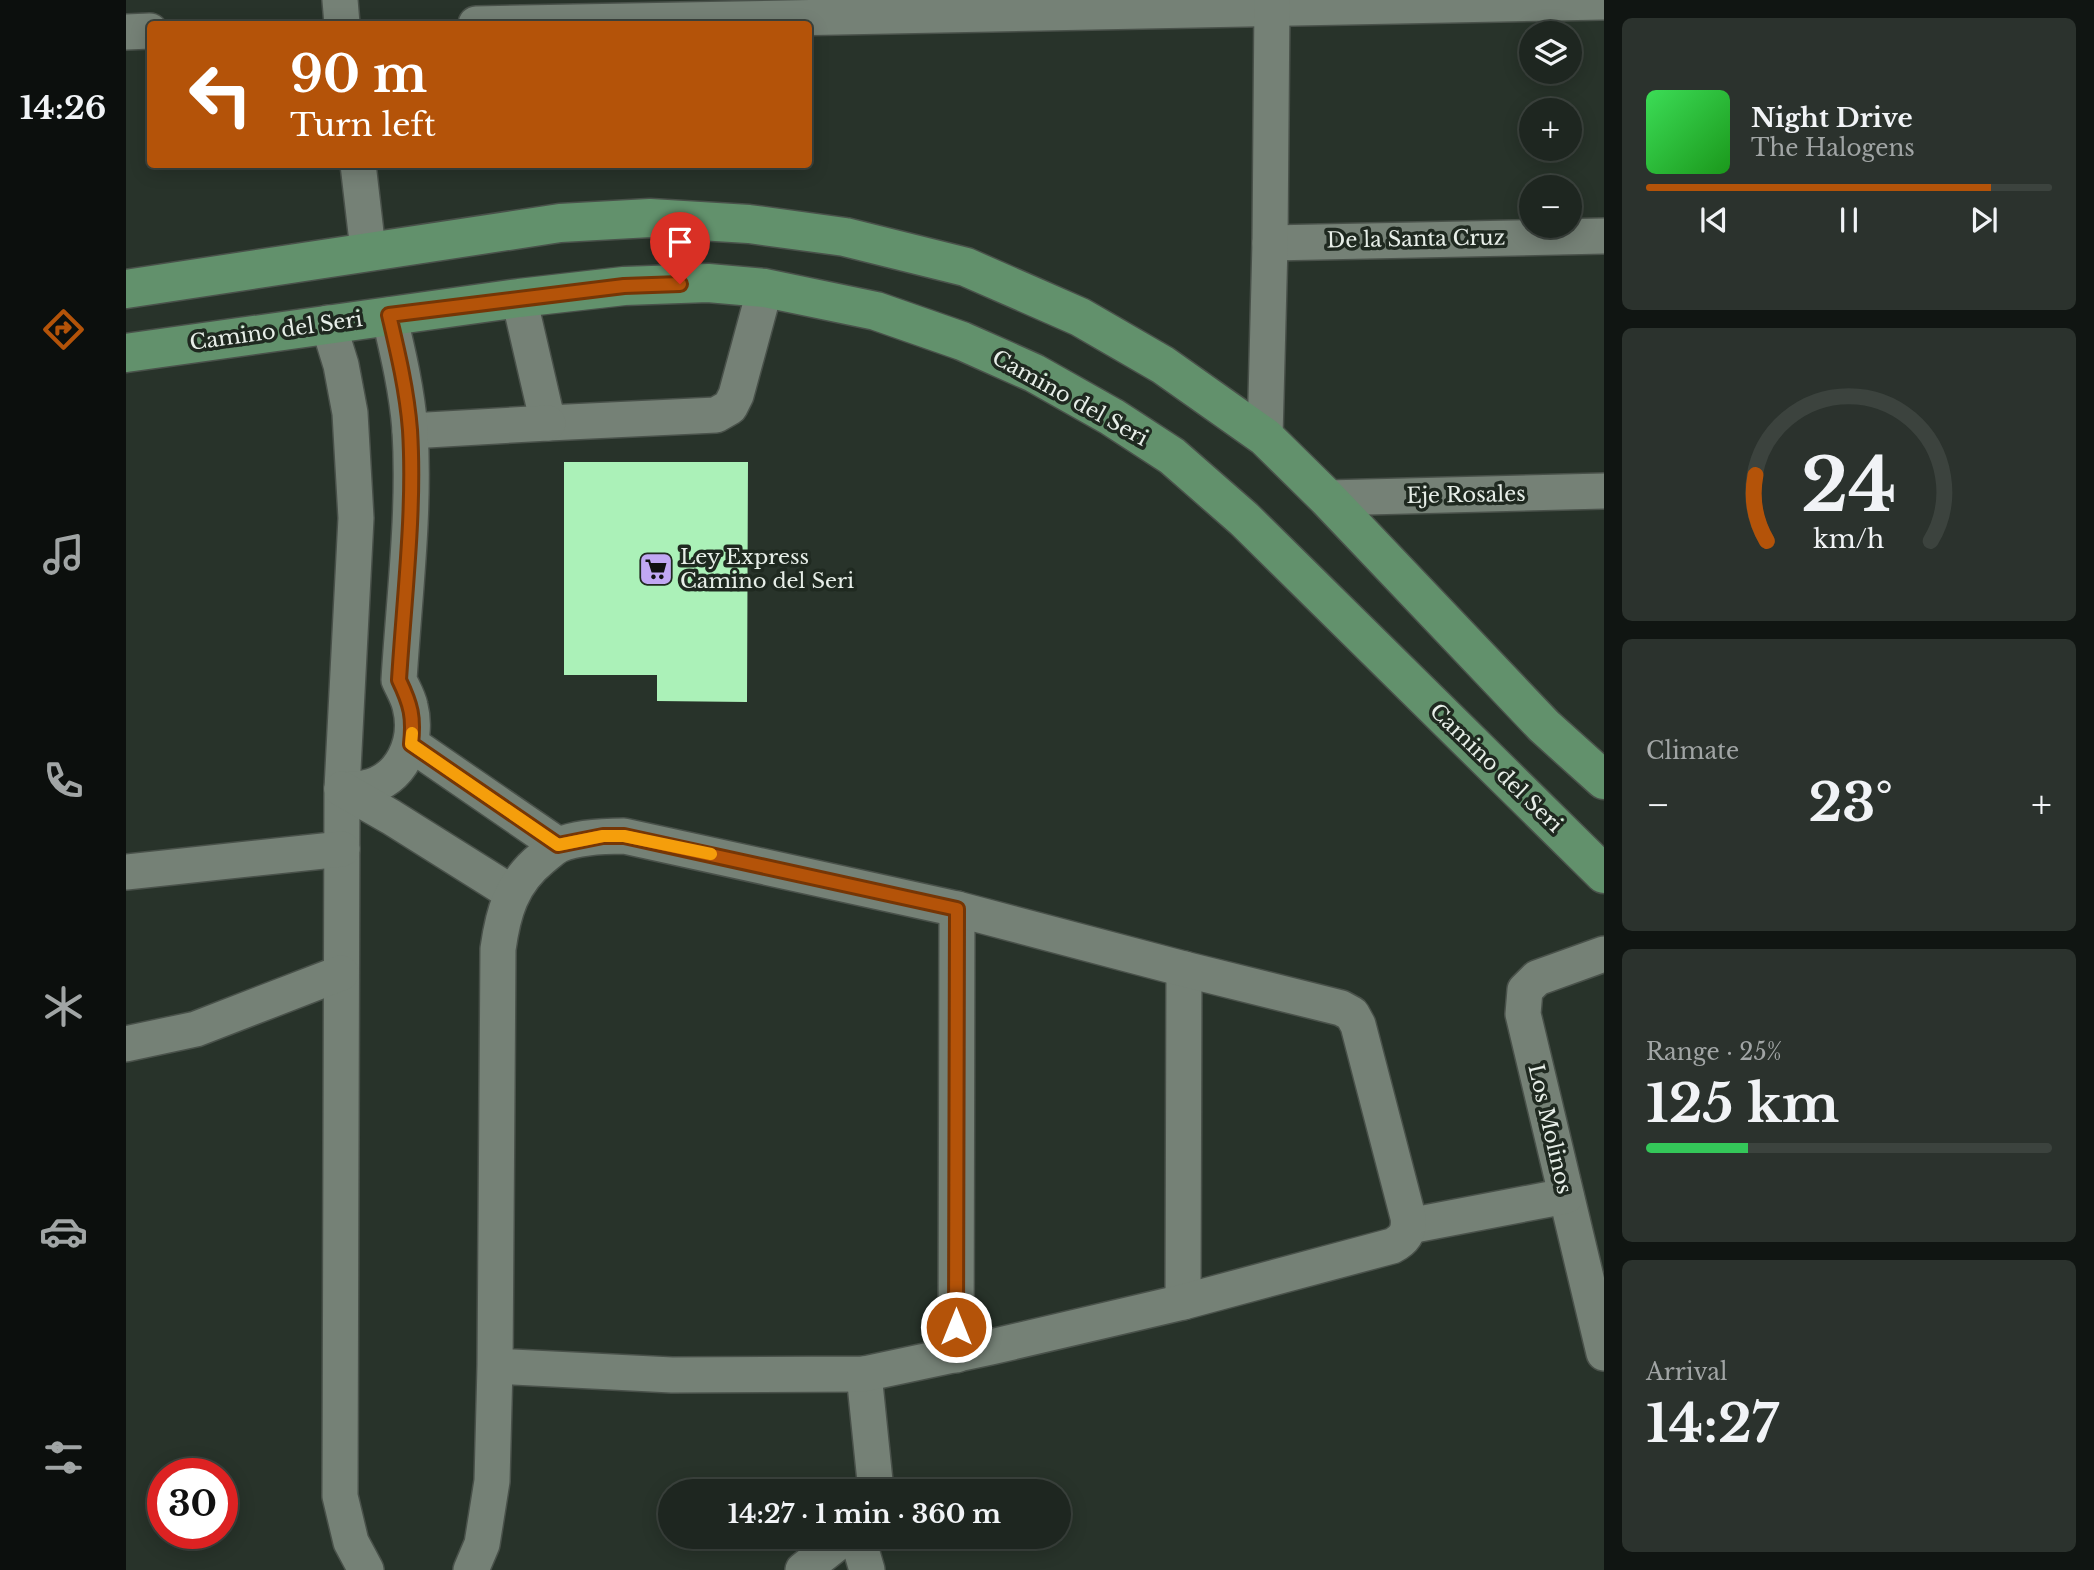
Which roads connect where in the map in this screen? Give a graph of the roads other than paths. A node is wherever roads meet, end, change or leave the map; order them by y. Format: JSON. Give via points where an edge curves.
{"nodes":[{"id":1,"x":340,"y":0,"type":"edge"},
{"id":2,"x":1604,"y":2,"type":"edge"},
{"id":3,"x":1272,"y":5,"type":"edge"},
{"id":4,"x":342,"y":21,"type":"edge"},
{"id":5,"x":601,"y":21,"type":"edge"},
{"id":6,"x":147,"y":31,"type":"edge"},
{"id":7,"x":126,"y":32,"type":"edge"},
{"id":8,"x":358,"y":168,"type":"edge"},
{"id":9,"x":1604,"y":236,"type":"edge"},
{"id":10,"x":1270,"y":243,"type":"junction"},
{"id":11,"x":368,"y":250,"type":"junction"},
{"id":12,"x":765,"y":288,"type":"junction"},
{"id":13,"x":126,"y":289,"type":"edge"},
{"id":14,"x":519,"y":298,"type":"junction"},
{"id":15,"x":389,"y":315,"type":"junction"},
{"id":16,"x":328,"y":323,"type":"junction"},
{"id":17,"x":126,"y":353,"type":"edge"},
{"id":18,"x":548,"y":424,"type":"junction"},
{"id":19,"x":410,"y":431,"type":"junction"},
{"id":20,"x":1265,"y":437,"type":"junction"},
{"id":21,"x":1604,"y":491,"type":"edge"},
{"id":22,"x":1327,"y":498,"type":"junction"},
{"id":23,"x":356,"y":518,"type":"junction"},
{"id":24,"x":409,"y":518,"type":"junction"},
{"id":25,"x":348,"y":678,"type":"junction"},
{"id":26,"x":399,"y":680,"type":"junction"},
{"id":27,"x":411,"y":744,"type":"junction"},
{"id":28,"x":1604,"y":780,"type":"edge"},
{"id":29,"x":342,"y":789,"type":"junction"},
{"id":30,"x":558,"y":845,"type":"junction"},
{"id":31,"x":342,"y":849,"type":"junction"},
{"id":32,"x":126,"y":872,"type":"edge"},
{"id":33,"x":1604,"y":874,"type":"edge"},
{"id":34,"x":512,"y":892,"type":"junction"},
{"id":35,"x":957,"y":909,"type":"junction"},
{"id":36,"x":1604,"y":954,"type":"edge"},
{"id":37,"x":1184,"y":969,"type":"junction"},
{"id":38,"x":341,"y":973,"type":"junction"},
{"id":39,"x":126,"y":1044,"type":"edge"},
{"id":40,"x":1566,"y":1196,"type":"junction"},
{"id":41,"x":1409,"y":1226,"type":"junction"},
{"id":42,"x":1183,"y":1302,"type":"junction"},
{"id":43,"x":1604,"y":1353,"type":"edge"},
{"id":44,"x":956,"y":1355,"type":"junction"},
{"id":45,"x":495,"y":1366,"type":"junction"},
{"id":46,"x":864,"y":1374,"type":"junction"},
{"id":47,"x":875,"y":1479,"type":"edge"},
{"id":48,"x":830,"y":1549,"type":"edge"},
{"id":49,"x":861,"y":1549,"type":"edge"},
{"id":50,"x":366,"y":1570,"type":"edge"},
{"id":51,"x":471,"y":1570,"type":"edge"},
{"id":52,"x":803,"y":1570,"type":"edge"},
{"id":53,"x":867,"y":1570,"type":"edge"}],
"edges":[{"from":1,"to":4,"type":"street"},
{"from":2,"to":3,"type":"street"},
{"from":3,"to":5,"type":"street"},
{"from":3,"to":10,"type":"street"},
{"from":6,"to":7,"type":"street"},
{"from":8,"to":11,"type":"street"},
{"from":9,"to":10,"type":"street","name":"De la Santa Cruz"},
{"from":10,"to":20,"type":"street"},
{"from":11,"to":13,"type":"main road"},
{"from":11,"to":20,"type":"main road","via":[[560,223],[650,218],[845,237],[966,267],[1080,317],[1163,365]]},
{"from":12,"to":14,"type":"main road","name":"Camino del Seri","via":[[624,286]]},
{"from":12,"to":18,"type":"street","via":[[730,407],[716,415]]},
{"from":12,"to":33,"type":"main road","name":"Camino del Seri","via":[[876,311],[962,341],[1034,373],[1172,456],[1244,519]]},
{"from":14,"to":15,"type":"main road","name":"Camino del Seri"},
{"from":14,"to":18,"type":"street"},
{"from":15,"to":16,"type":"main road","name":"Camino del Seri"},
{"from":15,"to":19,"type":"street"},
{"from":16,"to":17,"type":"main road","name":"Camino del Seri"},
{"from":16,"to":23,"type":"street","via":[[350,413]]},
{"from":18,"to":19,"type":"street"},
{"from":19,"to":24,"type":"street"},
{"from":20,"to":22,"type":"main road"},
{"from":21,"to":22,"type":"street","name":"Eje Rosales"},
{"from":22,"to":28,"type":"main road","via":[[1544,726]]},
{"from":23,"to":24,"type":"street"},
{"from":23,"to":25,"type":"street"},
{"from":24,"to":26,"type":"street"},
{"from":25,"to":26,"type":"street"},
{"from":25,"to":29,"type":"street"},
{"from":26,"to":27,"type":"street","via":[[410,703]]},
{"from":27,"to":29,"type":"street","via":[[405,760],[380,783]]},
{"from":27,"to":30,"type":"street"},
{"from":29,"to":31,"type":"street"},
{"from":29,"to":34,"type":"street"},
{"from":30,"to":34,"type":"street","via":[[532,866]]},
{"from":30,"to":35,"type":"street","via":[[624,836]]},
{"from":31,"to":32,"type":"street"},
{"from":31,"to":38,"type":"street"},
{"from":34,"to":45,"type":"street","via":[[498,949]]},
{"from":35,"to":37,"type":"street"},
{"from":35,"to":44,"type":"street"},
{"from":36,"to":40,"type":"street","name":"Los Molinos","via":[[1537,978],[1525,990],[1523,1014]]},
{"from":37,"to":41,"type":"street","via":[[1352,1014]]},
{"from":37,"to":42,"type":"street"},
{"from":38,"to":39,"type":"street","via":[[196,1029]]},
{"from":38,"to":50,"type":"street","via":[[340,1496],[351,1542]]},
{"from":40,"to":41,"type":"street"},
{"from":40,"to":43,"type":"street","name":"Los Molinos"},
{"from":41,"to":42,"type":"street","via":[[1406,1235],[1392,1246]]},
{"from":42,"to":44,"type":"street"},
{"from":44,"to":46,"type":"street"},
{"from":45,"to":46,"type":"street","via":[[672,1375]]},
{"from":45,"to":51,"type":"street","via":[[492,1480],[482,1544]]},
{"from":46,"to":47,"type":"street"},
{"from":48,"to":52,"type":"street"},
{"from":49,"to":53,"type":"street"}]}
